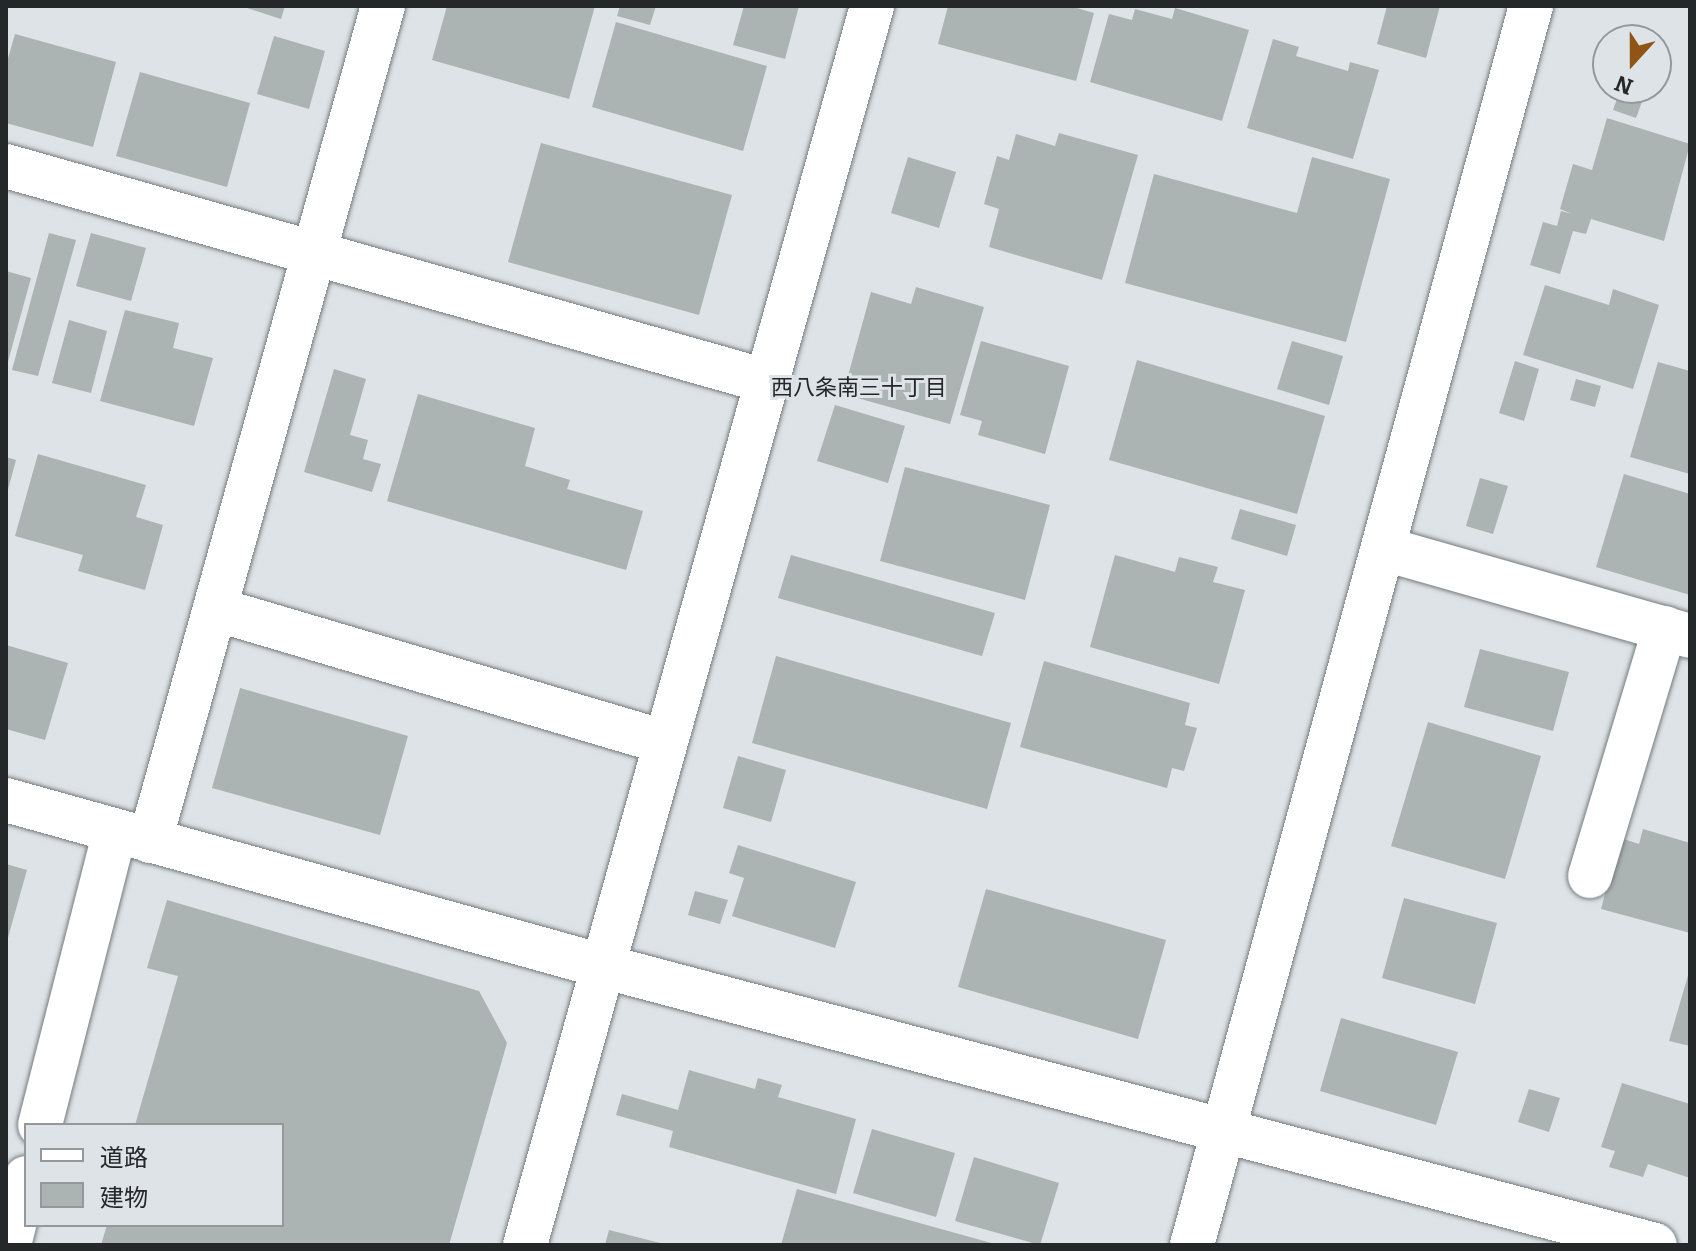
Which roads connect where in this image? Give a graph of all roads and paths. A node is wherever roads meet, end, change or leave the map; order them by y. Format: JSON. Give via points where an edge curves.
{"nodes":[{"id":1,"x":383,"y":6,"type":"edge"},
{"id":2,"x":872,"y":6,"type":"edge"},
{"id":3,"x":1531,"y":6,"type":"edge"},
{"id":4,"x":6,"y":166,"type":"edge"},
{"id":5,"x":313,"y":255,"type":"junction"},
{"id":6,"x":766,"y":381,"type":"junction"},
{"id":7,"x":1385,"y":549,"type":"junction"},
{"id":8,"x":215,"y":609,"type":"junction"},
{"id":9,"x":1678,"y":632,"type":"edge"},
{"id":10,"x":665,"y":742,"type":"junction"},
{"id":11,"x":6,"y":800,"type":"edge"},
{"id":12,"x":132,"y":836,"type":"junction"},
{"id":13,"x":1590,"y":876,"type":"dead end"},
{"id":14,"x":602,"y":966,"type":"junction"},
{"id":15,"x":41,"y":1123,"type":"edge"},
{"id":16,"x":1225,"y":1128,"type":"junction"},
{"id":17,"x":24,"y":1186,"type":"edge"},
{"id":18,"x":9,"y":1245,"type":"edge"},
{"id":19,"x":525,"y":1245,"type":"edge"},
{"id":20,"x":1192,"y":1245,"type":"edge"},
{"id":21,"x":1655,"y":1245,"type":"edge"}],
"edges":[{"from":1,"to":5,"type":"street"},
{"from":2,"to":6,"type":"street"},
{"from":3,"to":7,"type":"street"},
{"from":4,"to":5,"type":"street"},
{"from":5,"to":6,"type":"street"},
{"from":5,"to":8,"type":"street"},
{"from":6,"to":10,"type":"street"},
{"from":7,"to":9,"type":"street"},
{"from":7,"to":16,"type":"street"},
{"from":8,"to":10,"type":"street"},
{"from":8,"to":12,"type":"street"},
{"from":9,"to":13,"type":"street"},
{"from":10,"to":14,"type":"street"},
{"from":11,"to":12,"type":"street"},
{"from":12,"to":14,"type":"street"},
{"from":12,"to":15,"type":"street"},
{"from":14,"to":16,"type":"street"},
{"from":14,"to":19,"type":"street"},
{"from":16,"to":20,"type":"street"},
{"from":16,"to":21,"type":"street"},
{"from":17,"to":18,"type":"street"}]}
